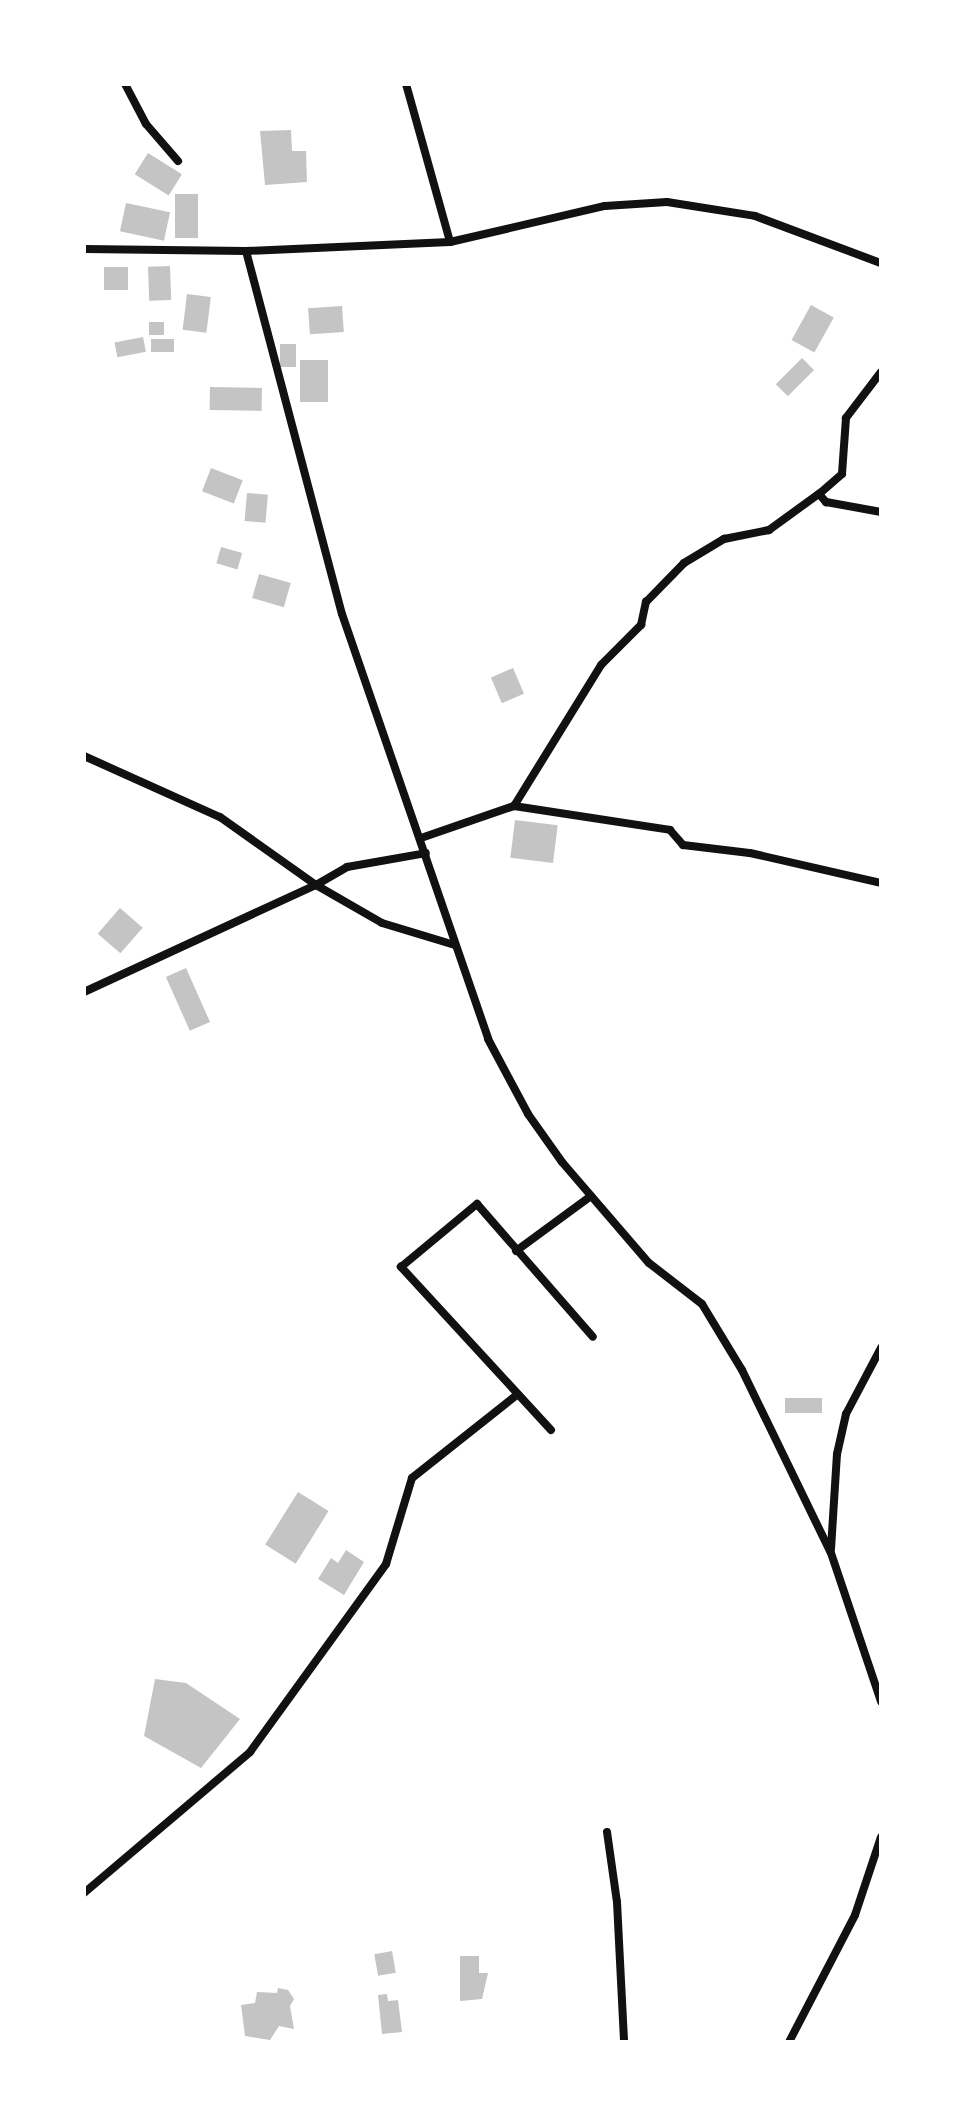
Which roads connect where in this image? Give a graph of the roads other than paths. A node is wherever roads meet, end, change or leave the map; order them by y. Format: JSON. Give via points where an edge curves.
{"nodes":[{"id":1,"x":125,"y":84,"type":"edge"},
{"id":2,"x":406,"y":84,"type":"edge"},
{"id":3,"x":178,"y":161,"type":"dead end"},
{"id":4,"x":450,"y":242,"type":"junction"},
{"id":5,"x":84,"y":249,"type":"edge"},
{"id":6,"x":246,"y":251,"type":"junction"},
{"id":7,"x":881,"y":263,"type":"edge"},
{"id":8,"x":881,"y":372,"type":"edge"},
{"id":9,"x":820,"y":493,"type":"junction"},
{"id":10,"x":881,"y":512,"type":"edge"},
{"id":11,"x":84,"y":756,"type":"edge"},
{"id":12,"x":514,"y":806,"type":"junction"},
{"id":13,"x":421,"y":838,"type":"junction"},
{"id":14,"x":426,"y":853,"type":"junction"},
{"id":15,"x":881,"y":883,"type":"edge"},
{"id":16,"x":316,"y":885,"type":"junction"},
{"id":17,"x":455,"y":945,"type":"junction"},
{"id":18,"x":84,"y":992,"type":"edge"},
{"id":19,"x":591,"y":1196,"type":"junction"},
{"id":20,"x":516,"y":1251,"type":"junction"},
{"id":21,"x":593,"y":1337,"type":"dead end"},
{"id":22,"x":881,"y":1348,"type":"edge"},
{"id":23,"x":518,"y":1394,"type":"junction"},
{"id":24,"x":551,"y":1430,"type":"dead end"},
{"id":25,"x":831,"y":1553,"type":"junction"},
{"id":26,"x":881,"y":1702,"type":"edge"},
{"id":27,"x":607,"y":1832,"type":"dead end"},
{"id":28,"x":881,"y":1837,"type":"edge"},
{"id":29,"x":84,"y":1893,"type":"edge"},
{"id":30,"x":624,"y":2042,"type":"edge"},
{"id":31,"x":789,"y":2042,"type":"edge"}],
"edges":[{"from":1,"to":3,"type":"street","via":[[146,124]]},
{"from":2,"to":4,"type":"street"},
{"from":4,"to":6,"type":"street"},
{"from":4,"to":7,"type":"street","via":[[605,206],[667,202],[755,216]]},
{"from":5,"to":6,"type":"street"},
{"from":6,"to":13,"type":"street","via":[[342,614]]},
{"from":8,"to":9,"type":"street","via":[[846,418],[842,474]]},
{"from":9,"to":10,"type":"street","via":[[826,502]]},
{"from":9,"to":12,"type":"street","via":[[769,530],[724,539],[684,563],[646,602],[641,625],[601,665]]},
{"from":11,"to":16,"type":"street","via":[[220,817]]},
{"from":12,"to":13,"type":"street"},
{"from":12,"to":15,"type":"street","via":[[670,830],[683,845],[750,853]]},
{"from":13,"to":14,"type":"street"},
{"from":14,"to":16,"type":"street","via":[[347,867]]},
{"from":14,"to":17,"type":"street"},
{"from":16,"to":17,"type":"street","via":[[382,923]]},
{"from":16,"to":18,"type":"street"},
{"from":17,"to":19,"type":"street","via":[[509,1081]]},
{"from":19,"to":20,"type":"street"},
{"from":19,"to":25,"type":"street","via":[[649,1263],[702,1304],[781,1445]]},
{"from":20,"to":21,"type":"street"},
{"from":20,"to":23,"type":"street","via":[[477,1204],[401,1267]]},
{"from":22,"to":25,"type":"street","via":[[846,1414],[837,1454]]},
{"from":23,"to":24,"type":"street"},
{"from":23,"to":29,"type":"street","via":[[412,1478],[386,1564],[250,1752]]},
{"from":25,"to":26,"type":"street"},
{"from":27,"to":30,"type":"street","via":[[617,1902]]},
{"from":28,"to":31,"type":"street","via":[[845,1936]]}]}
